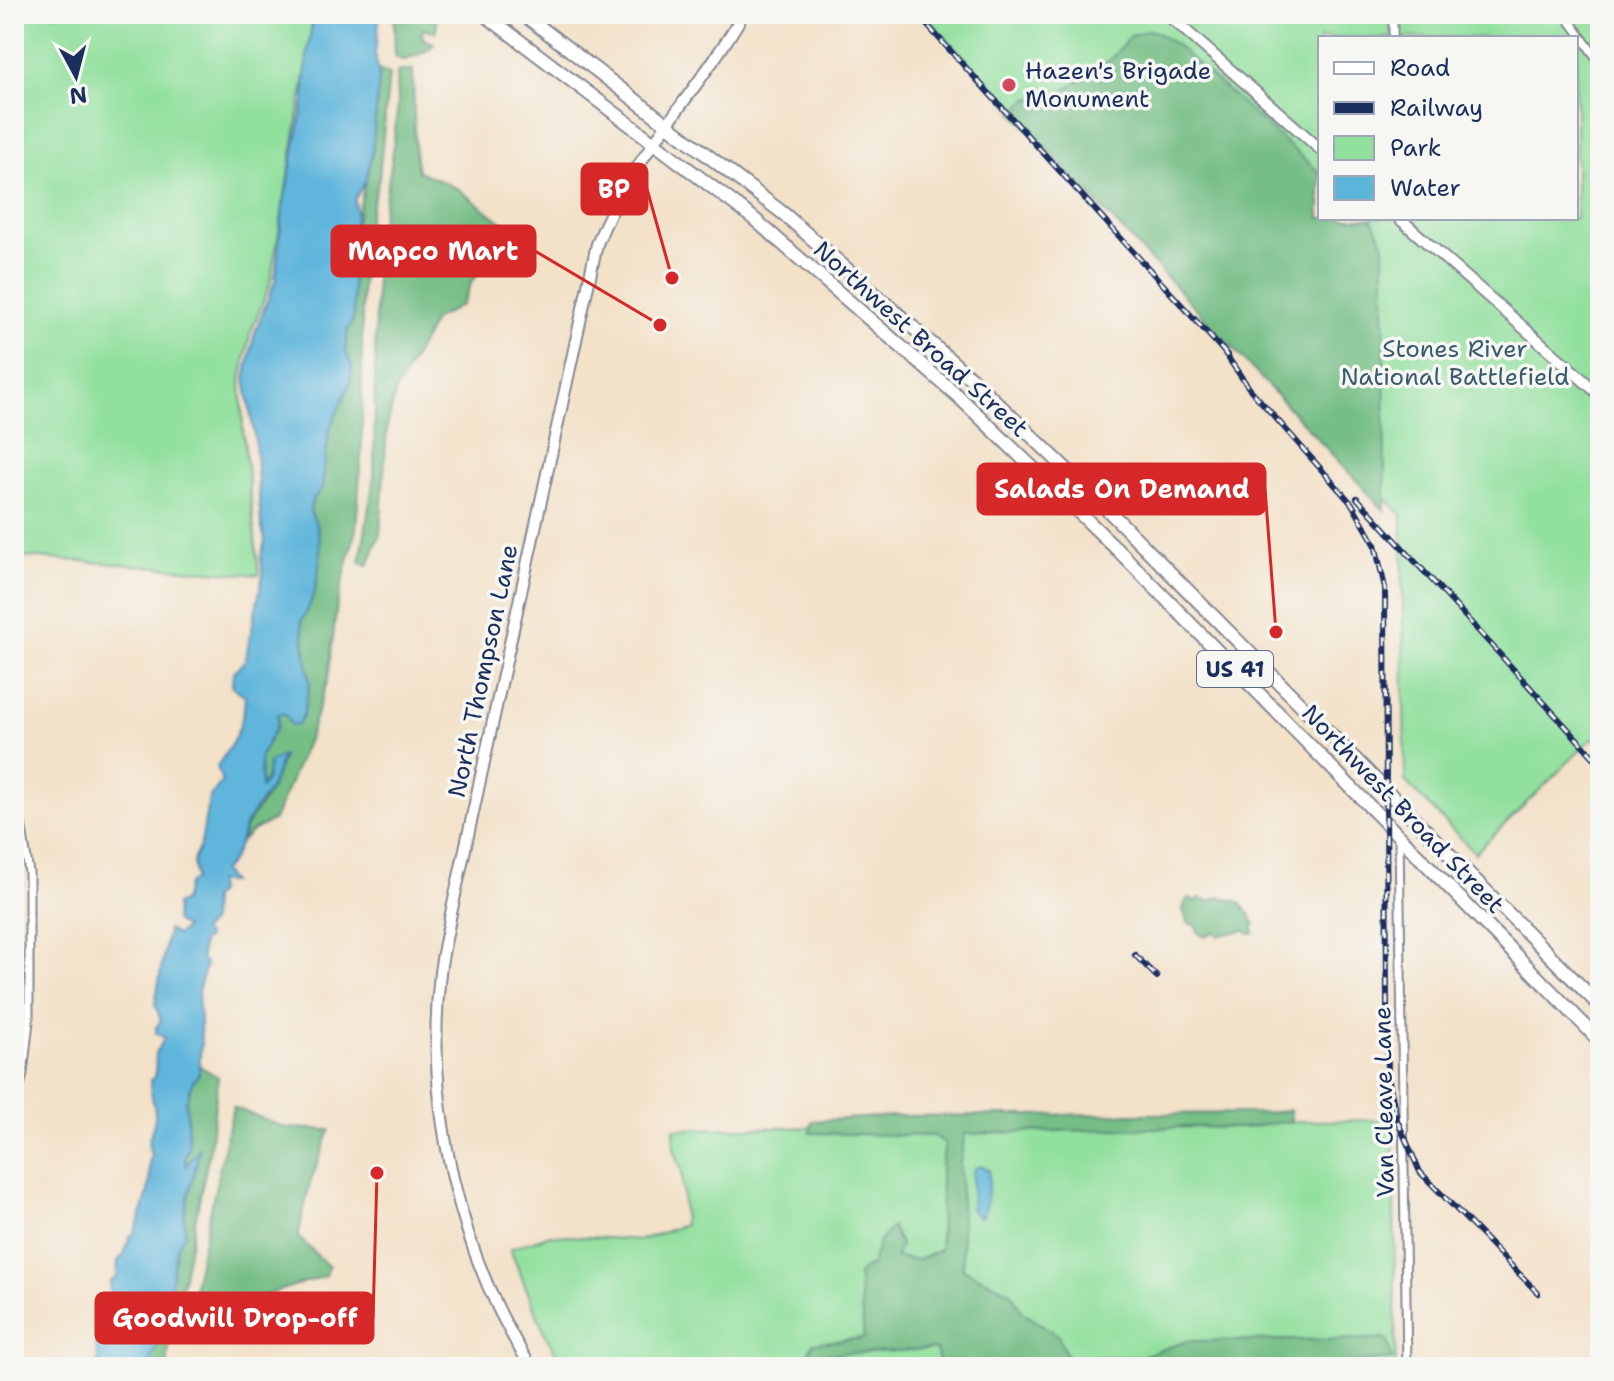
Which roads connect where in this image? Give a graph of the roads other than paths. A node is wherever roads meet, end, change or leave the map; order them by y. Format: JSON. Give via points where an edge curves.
{"nodes":[{"id":1,"x":484,"y":14,"type":"edge"},
{"id":2,"x":523,"y":14,"type":"edge"},
{"id":3,"x":743,"y":14,"type":"edge"},
{"id":4,"x":1167,"y":14,"type":"edge"},
{"id":5,"x":1393,"y":14,"type":"edge"},
{"id":6,"x":1565,"y":14,"type":"edge"},
{"id":7,"x":1393,"y":36,"type":"edge"},
{"id":8,"x":1600,"y":63,"type":"edge"},
{"id":9,"x":666,"y":122,"type":"junction"},
{"id":10,"x":654,"y":143,"type":"junction"},
{"id":11,"x":1318,"y":147,"type":"edge"},
{"id":12,"x":1401,"y":220,"type":"edge"},
{"id":13,"x":900,"y":316,"type":"junction"},
{"id":14,"x":885,"y":334,"type":"junction"},
{"id":15,"x":974,"y":381,"type":"junction"},
{"id":16,"x":1600,"y":395,"type":"edge"},
{"id":17,"x":959,"y":397,"type":"junction"},
{"id":18,"x":1085,"y":487,"type":"junction"},
{"id":19,"x":1069,"y":503,"type":"junction"},
{"id":20,"x":1178,"y":581,"type":"junction"},
{"id":21,"x":1163,"y":595,"type":"junction"},
{"id":22,"x":1309,"y":712,"type":"junction"},
{"id":23,"x":1293,"y":727,"type":"junction"},
{"id":24,"x":14,"y":805,"type":"edge"},
{"id":25,"x":1414,"y":819,"type":"junction"},
{"id":26,"x":1399,"y":836,"type":"junction"},
{"id":27,"x":1571,"y":976,"type":"junction"},
{"id":28,"x":1552,"y":992,"type":"junction"},
{"id":29,"x":1600,"y":1006,"type":"edge"},
{"id":30,"x":1600,"y":1041,"type":"edge"},
{"id":31,"x":14,"y":1110,"type":"edge"},
{"id":32,"x":531,"y":1367,"type":"edge"},
{"id":33,"x":1407,"y":1367,"type":"edge"}],
"edges":[{"from":1,"to":10,"type":"main road","name":"Northwest Broad Street","number":"US 41"},
{"from":2,"to":9,"type":"main road","name":"Northwest Broad Street","number":"US 41"},
{"from":3,"to":9,"type":"main road","name":"North Thompson Lane"},
{"from":4,"to":11,"type":"main road"},
{"from":5,"to":7,"type":"street"},
{"from":6,"to":8,"type":"street"},
{"from":9,"to":10,"type":"main road","name":"North Thompson Lane"},
{"from":9,"to":13,"type":"main road","name":"Northwest Broad Street","number":"US 41","via":[[784,214]]},
{"from":10,"to":14,"type":"main road","name":"Northwest Broad Street","number":"US 41","via":[[753,218]]},
{"from":10,"to":32,"type":"main road","name":"North Thompson Lane","via":[[617,199],[597,244],[440,974],[438,1057],[456,1188],[474,1254]]},
{"from":12,"to":16,"type":"main road"},
{"from":13,"to":14,"type":"main road"},
{"from":13,"to":15,"type":"main road","name":"Northwest Broad Street","number":"US 41"},
{"from":14,"to":17,"type":"main road","name":"Northwest Broad Street","number":"US 41"},
{"from":15,"to":17,"type":"main road"},
{"from":15,"to":18,"type":"main road","name":"Northwest Broad Street","number":"US 41"},
{"from":17,"to":19,"type":"main road","name":"Northwest Broad Street","number":"US 41"},
{"from":18,"to":19,"type":"main road"},
{"from":18,"to":20,"type":"main road","name":"Northwest Broad Street","number":"US 41"},
{"from":19,"to":21,"type":"main road","name":"Northwest Broad Street","number":"US 41"},
{"from":20,"to":21,"type":"main road"},
{"from":20,"to":22,"type":"main road","name":"Northwest Broad Street","number":"US 41"},
{"from":21,"to":23,"type":"main road","name":"Northwest Broad Street","number":"US 41"},
{"from":22,"to":23,"type":"main road"},
{"from":22,"to":25,"type":"main road","name":"Northwest Broad Street","number":"US 41"},
{"from":23,"to":26,"type":"main road","name":"Northwest Broad Street","number":"US 41"},
{"from":24,"to":31,"type":"street","via":[[29,873],[29,1021]]},
{"from":25,"to":26,"type":"main road"},
{"from":25,"to":27,"type":"main road","name":"Northwest Broad Street","number":"US 41"},
{"from":26,"to":28,"type":"main road","name":"Northwest Broad Street","number":"US 41"},
{"from":26,"to":33,"type":"street","name":"Van Cleave Lane"},
{"from":27,"to":28,"type":"main road"},
{"from":27,"to":29,"type":"main road","name":"Northwest Broad Street","number":"US 41"},
{"from":28,"to":30,"type":"main road","name":"Northwest Broad Street","number":"US 41"}]}
